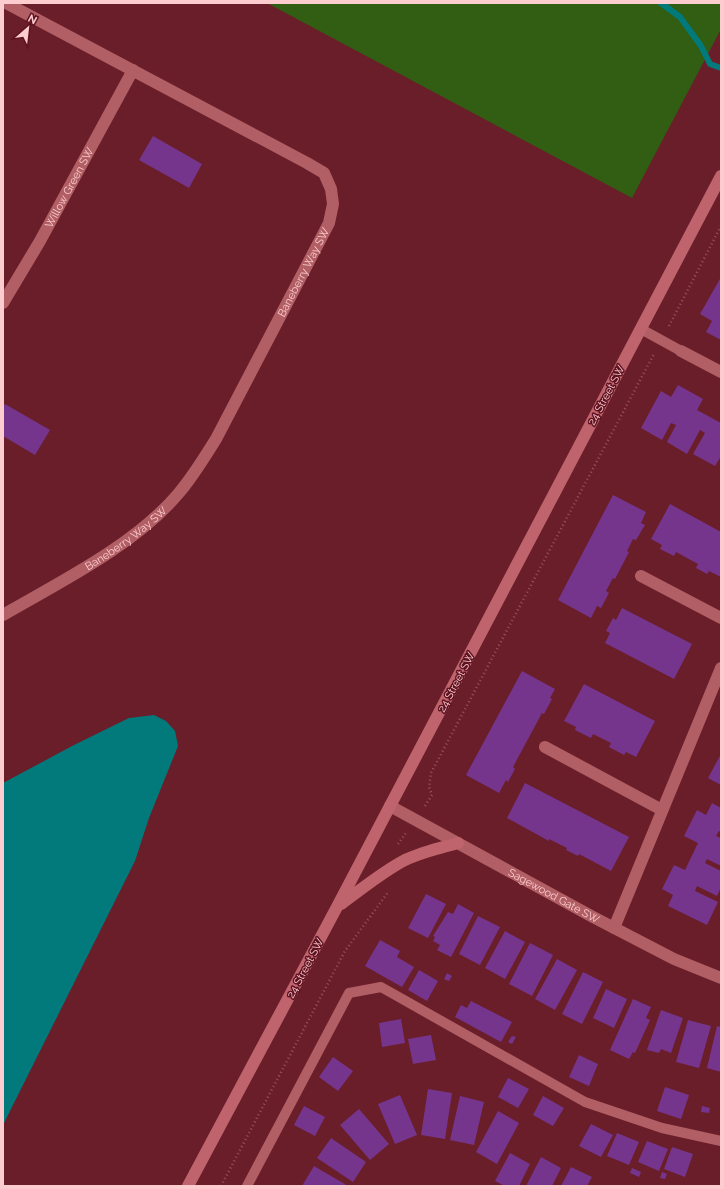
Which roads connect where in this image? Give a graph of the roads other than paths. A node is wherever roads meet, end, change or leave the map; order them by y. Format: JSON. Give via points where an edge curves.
{"nodes":[{"id":1,"x":6,"y":3,"type":"edge"},
{"id":2,"x":133,"y":70,"type":"junction"},
{"id":3,"x":721,"y":176,"type":"edge"},
{"id":4,"x":3,"y":303,"type":"edge"},
{"id":5,"x":641,"y":329,"type":"junction"},
{"id":6,"x":681,"y":350,"type":"joint"},
{"id":7,"x":721,"y":372,"type":"edge"},
{"id":8,"x":641,"y":576,"type":"dead end"},
{"id":9,"x":3,"y":615,"type":"edge"},
{"id":10,"x":721,"y":618,"type":"edge"},
{"id":11,"x":721,"y":668,"type":"edge"},
{"id":12,"x":545,"y":747,"type":"dead end"},
{"id":13,"x":390,"y":806,"type":"junction"},
{"id":14,"x":662,"y":810,"type":"junction"},
{"id":15,"x":458,"y":843,"type":"junction"},
{"id":16,"x":338,"y":905,"type":"junction"},
{"id":17,"x":614,"y":928,"type":"junction"},
{"id":18,"x":721,"y":978,"type":"edge"},
{"id":19,"x":721,"y":1141,"type":"edge"},
{"id":20,"x":188,"y":1186,"type":"edge"},
{"id":21,"x":247,"y":1186,"type":"edge"}],
"edges":[{"from":1,"to":2,"type":"street","name":"Baneberry Way SW"},
{"from":2,"to":4,"type":"street","name":"Willow Green SW","via":[[40,241]]},
{"from":2,"to":9,"type":"street","name":"Baneberry Way SW","via":[[324,173],[331,189],[333,204],[329,223],[216,439],[178,494],[152,520],[117,547]]},
{"from":3,"to":5,"type":"street","name":"24 Street SW"},
{"from":5,"to":6,"type":"lane"},
{"from":5,"to":13,"type":"street","name":"24 Street SW"},
{"from":6,"to":7,"type":"street"},
{"from":8,"to":10,"type":"street"},
{"from":11,"to":14,"type":"street"},
{"from":12,"to":14,"type":"street"},
{"from":13,"to":15,"type":"street","name":"Sagewood Gate SW"},
{"from":13,"to":16,"type":"street","name":"24 Street SW"},
{"from":14,"to":17,"type":"street"},
{"from":15,"to":16,"type":"street","via":[[424,852],[406,860]]},
{"from":15,"to":17,"type":"street","name":"Sagewood Gate SW"},
{"from":16,"to":20,"type":"street","name":"24 Street SW"},
{"from":17,"to":18,"type":"street","name":"Sagewood Gate SW","via":[[674,959]]},
{"from":19,"to":21,"type":"lane","via":[[662,1128],[585,1102],[381,987],[348,993]]}]}
